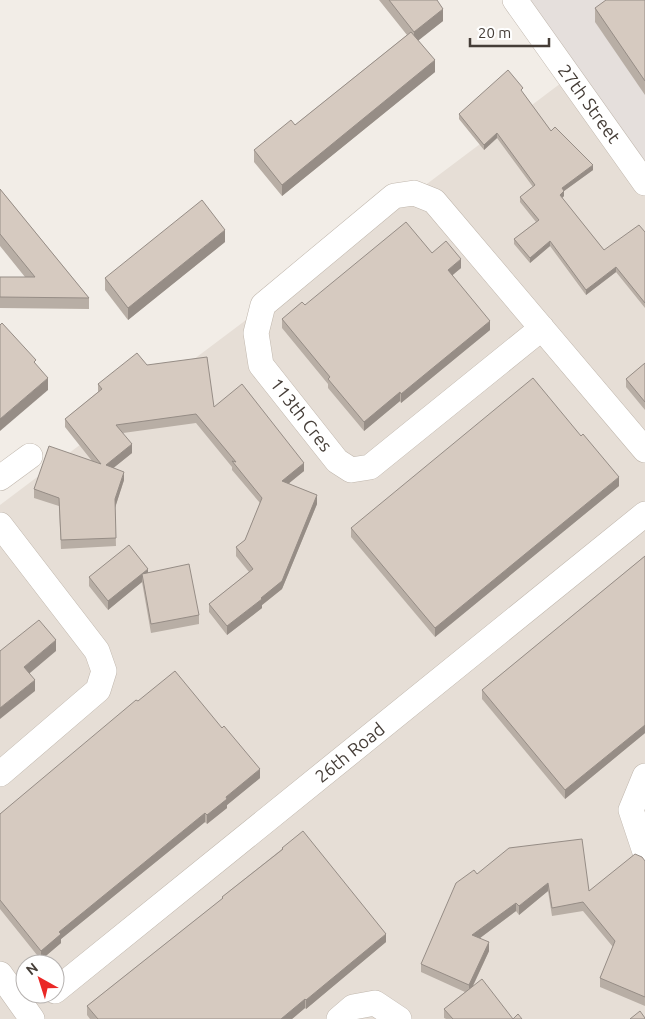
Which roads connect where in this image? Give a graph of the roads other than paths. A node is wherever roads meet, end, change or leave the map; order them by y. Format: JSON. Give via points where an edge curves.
{"nodes":[{"id":1,"x":515,"y":0,"type":"edge"},
{"id":2,"x":645,"y":183,"type":"edge"},
{"id":3,"x":542,"y":328,"type":"junction"},
{"id":4,"x":645,"y":450,"type":"edge"},
{"id":5,"x":30,"y":456,"type":"dead end"},
{"id":6,"x":0,"y":478,"type":"edge"},
{"id":7,"x":645,"y":514,"type":"edge"},
{"id":8,"x":0,"y":524,"type":"edge"},
{"id":9,"x":0,"y":774,"type":"edge"},
{"id":10,"x":645,"y":776,"type":"edge"},
{"id":11,"x":645,"y":852,"type":"edge"},
{"id":12,"x":0,"y":974,"type":"edge"},
{"id":13,"x":65,"y":983,"type":"edge"},
{"id":14,"x":42,"y":1004,"type":"edge"},
{"id":15,"x":30,"y":1016,"type":"edge"},
{"id":16,"x":339,"y":1019,"type":"edge"},
{"id":17,"x":399,"y":1019,"type":"edge"}],
"edges":[{"from":1,"to":2,"type":"street","name":"27th Street"},
{"from":3,"to":3,"type":"street","name":"113th Cres","via":[[434,201],[414,193],[394,196],[263,305],[256,333],[261,365],[337,462],[351,470],[370,467]]},
{"from":3,"to":4,"type":"street"},
{"from":5,"to":6,"type":"street"},
{"from":7,"to":13,"type":"street","name":"26th Road"},
{"from":8,"to":9,"type":"street","via":[[97,651],[104,670],[98,690]]},
{"from":10,"to":11,"type":"street","via":[[631,810]]},
{"from":12,"to":15,"type":"street"},
{"from":14,"to":15,"type":"street"},
{"from":16,"to":17,"type":"street","via":[[353,1007],[375,1004]]}]}
